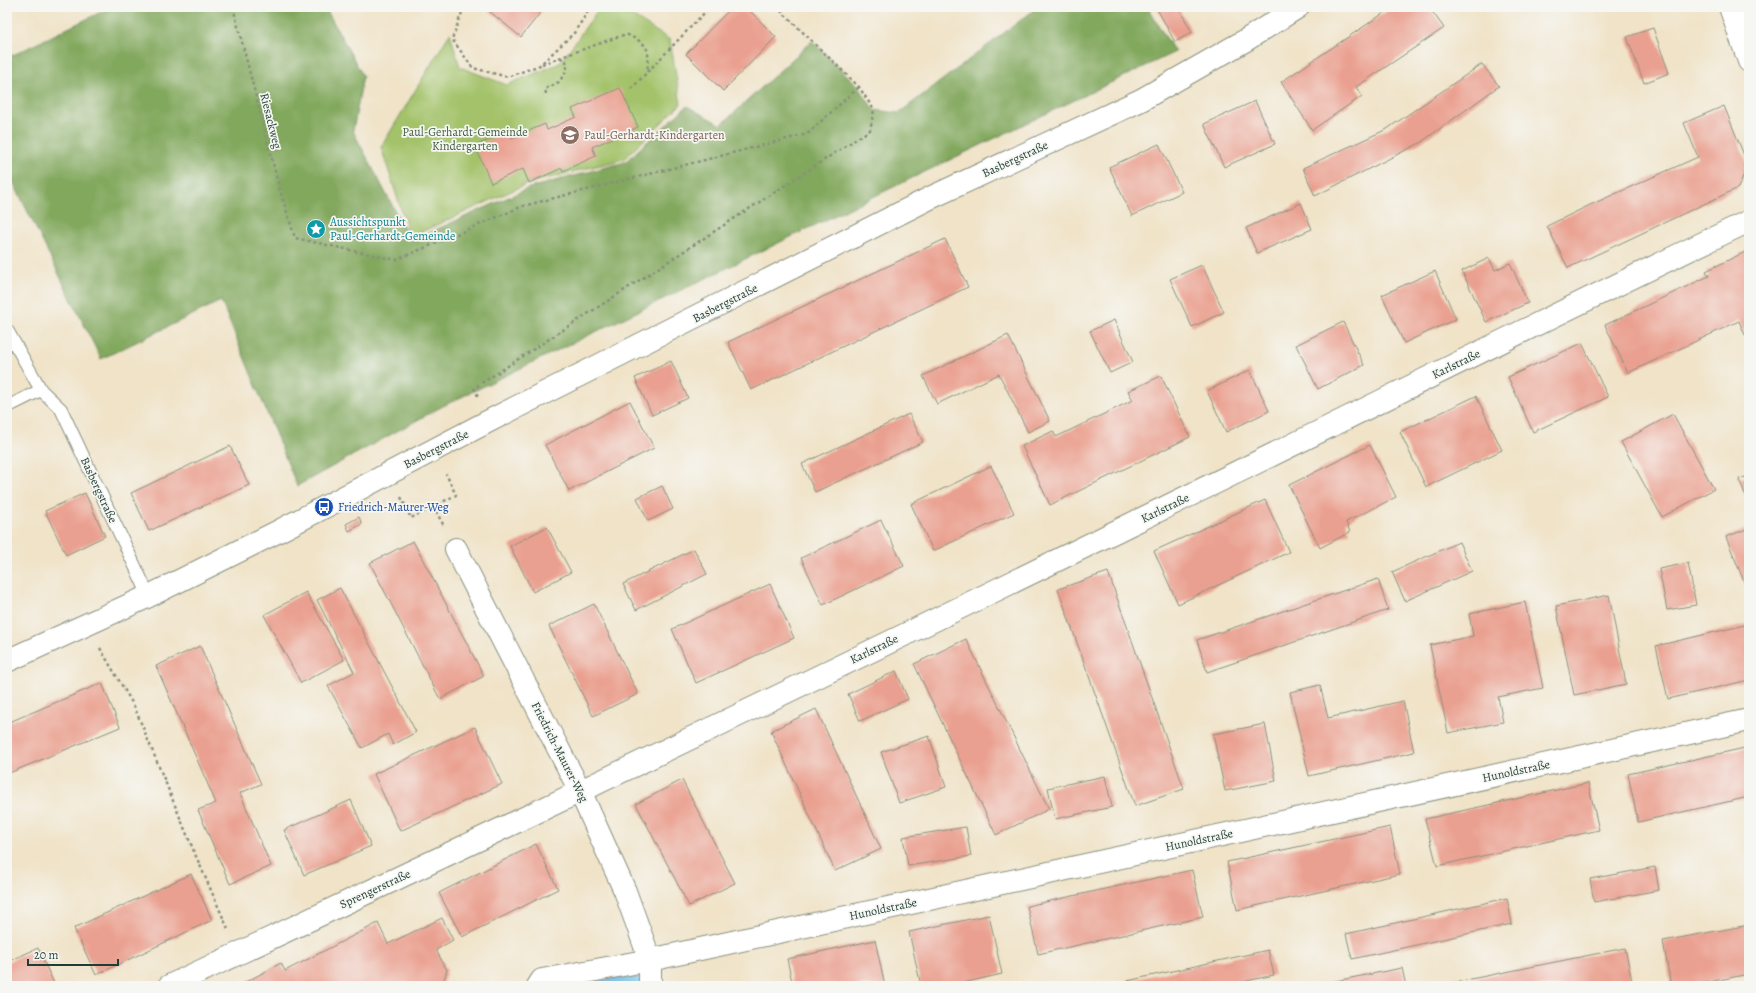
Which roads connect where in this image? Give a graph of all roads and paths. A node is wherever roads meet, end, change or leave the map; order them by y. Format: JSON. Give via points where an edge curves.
{"nodes":[{"id":1,"x":233,"y":7,"type":"edge"},
{"id":2,"x":464,"y":7,"type":"edge"},
{"id":3,"x":591,"y":7,"type":"edge"},
{"id":4,"x":710,"y":7,"type":"edge"},
{"id":5,"x":777,"y":7,"type":"edge"},
{"id":6,"x":1298,"y":7,"type":"edge"},
{"id":7,"x":1730,"y":7,"type":"edge"},
{"id":8,"x":561,"y":57,"type":"junction"},
{"id":9,"x":1749,"y":61,"type":"edge"},
{"id":10,"x":540,"y":65,"type":"junction"},
{"id":11,"x":647,"y":72,"type":"junction"},
{"id":12,"x":860,"y":87,"type":"junction"},
{"id":13,"x":630,"y":89,"type":"dead end"},
{"id":14,"x":546,"y":94,"type":"dead end"},
{"id":15,"x":1749,"y":221,"type":"edge"},
{"id":16,"x":7,"y":330,"type":"edge"},
{"id":17,"x":41,"y":390,"type":"junction"},
{"id":18,"x":7,"y":408,"type":"edge"},
{"id":19,"x":489,"y":421,"type":"junction"},
{"id":20,"x":456,"y":495,"type":"dead end"},
{"id":21,"x":411,"y":518,"type":"dead end"},
{"id":22,"x":456,"y":549,"type":"dead end"},
{"id":23,"x":149,"y":596,"type":"junction"},
{"id":24,"x":7,"y":661,"type":"edge"},
{"id":25,"x":114,"y":673,"type":"dead end"},
{"id":26,"x":1749,"y":720,"type":"edge"},
{"id":27,"x":580,"y":791,"type":"junction"},
{"id":28,"x":222,"y":916,"type":"dead end"},
{"id":29,"x":650,"y":960,"type":"junction"},
{"id":30,"x":169,"y":986,"type":"edge"},
{"id":31,"x":538,"y":986,"type":"edge"},
{"id":32,"x":650,"y":986,"type":"edge"}],
"edges":[{"from":1,"to":12,"type":"path","name":"Riesackweg","via":[[278,187],[294,238],[396,260],[523,206],[807,134]]},
{"from":2,"to":10,"type":"path","via":[[452,39],[473,68],[508,77]]},
{"from":3,"to":10,"type":"path","via":[[574,33]]},
{"from":4,"to":11,"type":"path"},
{"from":5,"to":12,"type":"path"},
{"from":6,"to":19,"type":"street","name":"Basbergstraße","via":[[1142,100],[930,198]]},
{"from":7,"to":9,"type":"street"},
{"from":8,"to":10,"type":"path"},
{"from":8,"to":11,"type":"path","via":[[626,34],[643,42],[650,54]]},
{"from":8,"to":14,"type":"path","via":[[566,61],[567,70],[559,82],[544,89]]},
{"from":11,"to":13,"type":"path"},
{"from":12,"to":19,"type":"path","via":[[874,110],[870,130],[474,388]]},
{"from":15,"to":27,"type":"street","name":"Karlstraße","via":[[1575,304],[1133,524]]},
{"from":16,"to":17,"type":"lane","name":"Basbergstraße"},
{"from":17,"to":18,"type":"lane"},
{"from":17,"to":23,"type":"lane","name":"Basbergstraße","via":[[61,409]]},
{"from":19,"to":23,"type":"street","name":"Basbergstraße"},
{"from":20,"to":21,"type":"path"},
{"from":22,"to":27,"type":"street","name":"Friedrich-Maurer-Weg"},
{"from":23,"to":24,"type":"street","name":"Basbergstraße"},
{"from":25,"to":28,"type":"path","via":[[134,706]]},
{"from":26,"to":29,"type":"street","name":"Hunoldstraße"},
{"from":27,"to":29,"type":"street","name":"Friedrich-Maurer-Weg","via":[[625,891]]},
{"from":27,"to":30,"type":"street","name":"Sprengerstraße"},
{"from":29,"to":31,"type":"street","via":[[542,980]]},
{"from":29,"to":32,"type":"street","name":"Friedrich-Maurer-Weg"}]}
